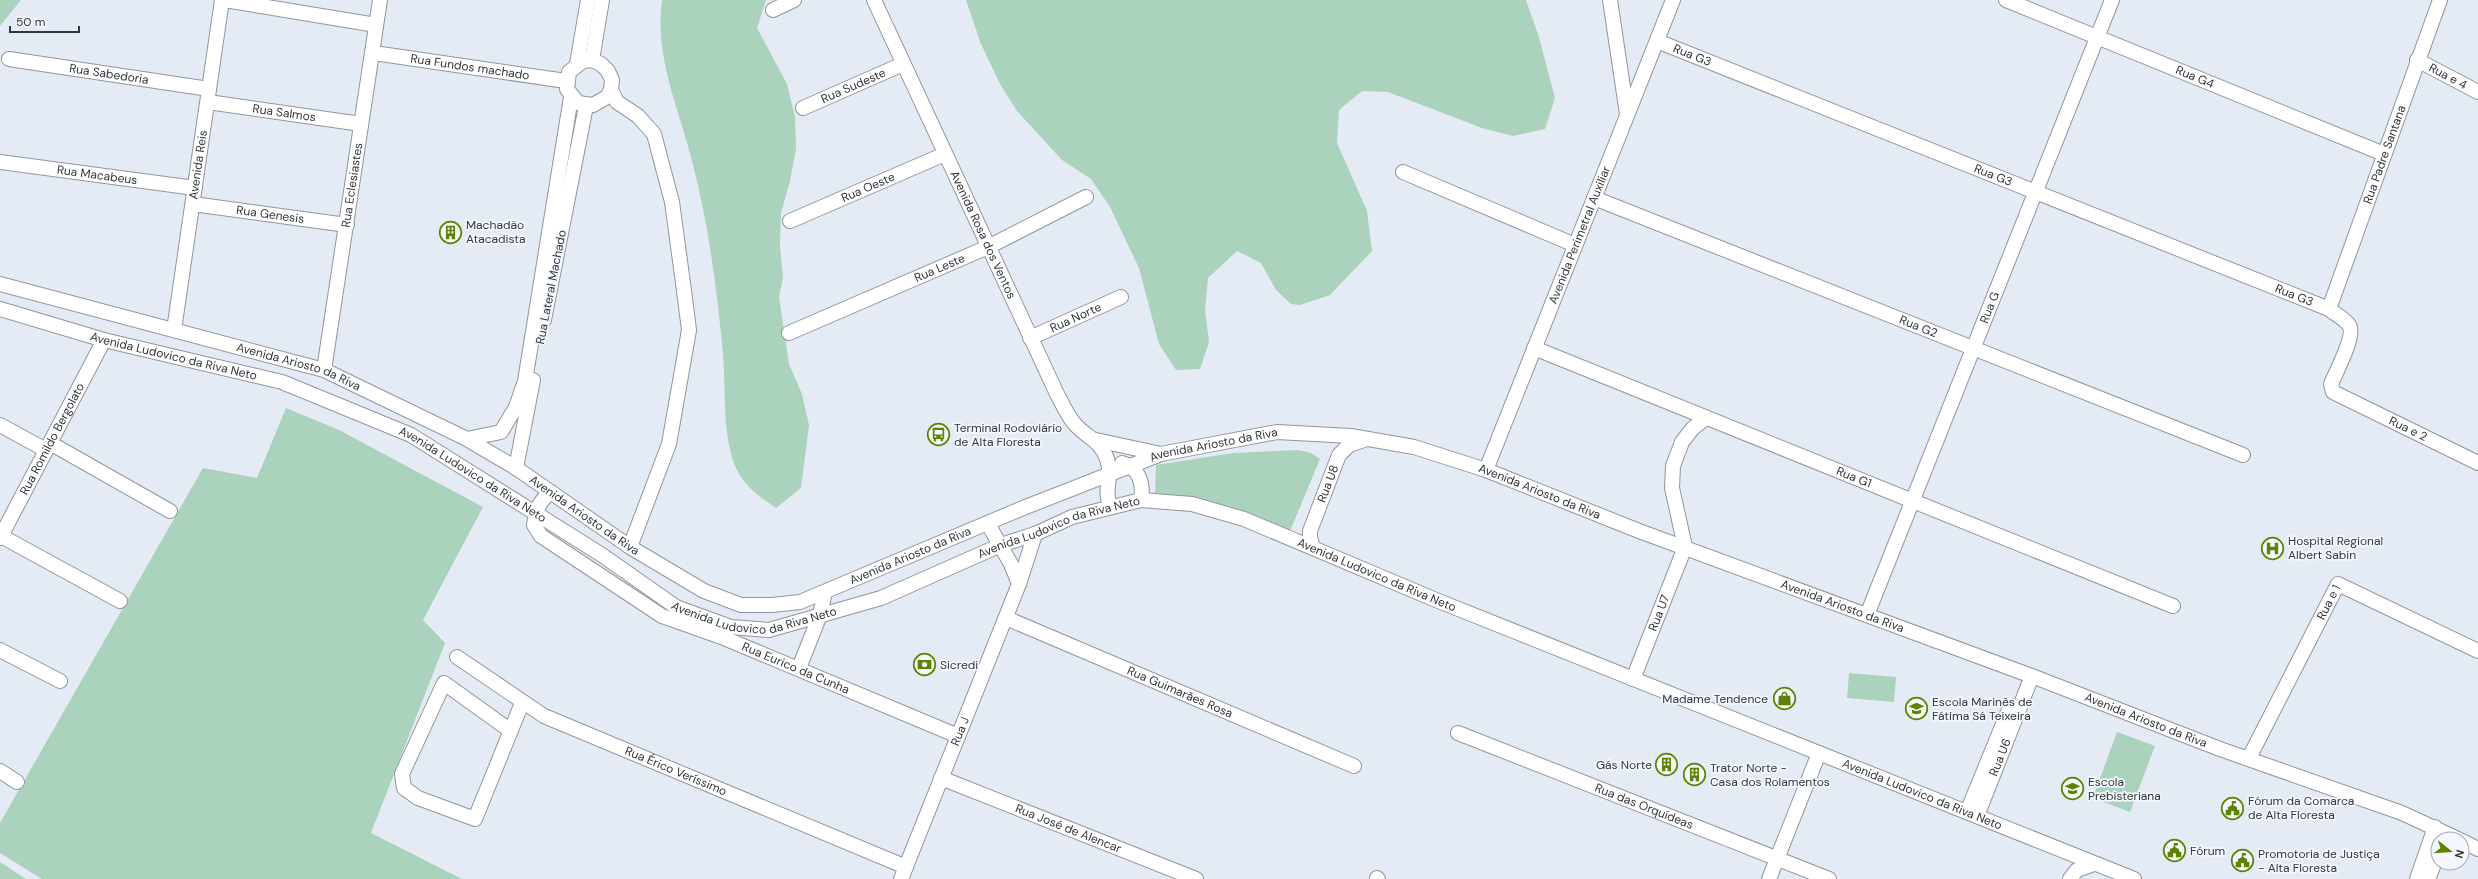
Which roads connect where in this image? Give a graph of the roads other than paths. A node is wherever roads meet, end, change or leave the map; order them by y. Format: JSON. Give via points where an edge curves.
{"nodes":[{"id":1,"x":224,"y":0,"type":"edge"},
{"id":2,"x":380,"y":0,"type":"edge"},
{"id":3,"x":588,"y":0,"type":"edge"},
{"id":4,"x":602,"y":0,"type":"edge"},
{"id":5,"x":794,"y":0,"type":"edge"},
{"id":6,"x":874,"y":0,"type":"edge"},
{"id":7,"x":1610,"y":0,"type":"edge"},
{"id":8,"x":1673,"y":0,"type":"edge"},
{"id":9,"x":2006,"y":0,"type":"edge"},
{"id":10,"x":2112,"y":0,"type":"edge"},
{"id":11,"x":2440,"y":0,"type":"edge"},
{"id":12,"x":773,"y":10,"type":"dead end"},
{"id":13,"x":376,"y":25,"type":"junction"},
{"id":14,"x":2097,"y":36,"type":"junction"},
{"id":15,"x":1657,"y":41,"type":"junction"},
{"id":16,"x":374,"y":53,"type":"junction"},
{"id":17,"x":9,"y":59,"type":"dead end"},
{"id":18,"x":592,"y":60,"type":"junction"},
{"id":19,"x":2417,"y":60,"type":"junction"},
{"id":20,"x":577,"y":64,"type":"junction"},
{"id":21,"x":904,"y":64,"type":"junction"},
{"id":22,"x":566,"y":81,"type":"junction"},
{"id":23,"x":610,"y":90,"type":"junction"},
{"id":24,"x":2478,"y":92,"type":"edge"},
{"id":25,"x":208,"y":96,"type":"junction"},
{"id":26,"x":571,"y":97,"type":"junction"},
{"id":27,"x":586,"y":106,"type":"junction"},
{"id":28,"x":804,"y":108,"type":"dead end"},
{"id":29,"x":1627,"y":115,"type":"junction"},
{"id":30,"x":361,"y":124,"type":"junction"},
{"id":31,"x":945,"y":154,"type":"junction"},
{"id":32,"x":2384,"y":154,"type":"junction"},
{"id":33,"x":0,"y":162,"type":"edge"},
{"id":34,"x":1403,"y":172,"type":"dead end"},
{"id":35,"x":195,"y":188,"type":"junction"},
{"id":36,"x":2035,"y":193,"type":"junction"},
{"id":37,"x":1086,"y":197,"type":"dead end"},
{"id":38,"x":1594,"y":198,"type":"junction"},
{"id":39,"x":193,"y":204,"type":"junction"},
{"id":40,"x":790,"y":221,"type":"dead end"},
{"id":41,"x":347,"y":225,"type":"junction"},
{"id":42,"x":1575,"y":245,"type":"junction"},
{"id":43,"x":988,"y":247,"type":"junction"},
{"id":44,"x":0,"y":284,"type":"edge"},
{"id":45,"x":1121,"y":297,"type":"dead end"},
{"id":46,"x":0,"y":309,"type":"edge"},
{"id":47,"x":2329,"y":309,"type":"junction"},
{"id":48,"x":174,"y":330,"type":"junction"},
{"id":49,"x":789,"y":333,"type":"dead end"},
{"id":50,"x":1030,"y":338,"type":"junction"},
{"id":51,"x":104,"y":340,"type":"junction"},
{"id":52,"x":1974,"y":347,"type":"junction"},
{"id":53,"x":1534,"y":348,"type":"junction"},
{"id":54,"x":324,"y":370,"type":"junction"},
{"id":55,"x":2339,"y":395,"type":"joint"},
{"id":56,"x":1706,"y":418,"type":"junction"},
{"id":57,"x":0,"y":426,"type":"edge"},
{"id":58,"x":1330,"y":435,"type":"junction"},
{"id":59,"x":467,"y":439,"type":"junction"},
{"id":60,"x":1096,"y":440,"type":"junction"},
{"id":61,"x":1371,"y":440,"type":"junction"},
{"id":62,"x":48,"y":446,"type":"junction"},
{"id":63,"x":1337,"y":453,"type":"junction"},
{"id":64,"x":1161,"y":454,"type":"junction"},
{"id":65,"x":2243,"y":455,"type":"dead end"},
{"id":66,"x":1107,"y":458,"type":"junction"},
{"id":67,"x":2478,"y":463,"type":"edge"},
{"id":68,"x":1130,"y":465,"type":"junction"},
{"id":69,"x":516,"y":468,"type":"junction"},
{"id":70,"x":1486,"y":470,"type":"junction"},
{"id":71,"x":1111,"y":475,"type":"junction"},
{"id":72,"x":1322,"y":491,"type":"junction"},
{"id":73,"x":551,"y":492,"type":"junction"},
{"id":74,"x":1141,"y":500,"type":"junction"},
{"id":75,"x":1913,"y":501,"type":"junction"},
{"id":76,"x":1111,"y":507,"type":"junction"},
{"id":77,"x":170,"y":511,"type":"dead end"},
{"id":78,"x":536,"y":514,"type":"junction"},
{"id":79,"x":988,"y":524,"type":"junction"},
{"id":80,"x":1035,"y":534,"type":"junction"},
{"id":81,"x":1,"y":537,"type":"edge"},
{"id":82,"x":1290,"y":539,"type":"junction"},
{"id":83,"x":1001,"y":545,"type":"junction"},
{"id":84,"x":630,"y":547,"type":"junction"},
{"id":85,"x":1685,"y":547,"type":"junction"},
{"id":86,"x":1313,"y":548,"type":"junction"},
{"id":87,"x":602,"y":554,"type":"junction"},
{"id":88,"x":594,"y":572,"type":"junction"},
{"id":89,"x":1019,"y":584,"type":"junction"},
{"id":90,"x":825,"y":592,"type":"junction"},
{"id":91,"x":120,"y":601,"type":"dead end"},
{"id":92,"x":2173,"y":606,"type":"dead end"},
{"id":93,"x":820,"y":615,"type":"junction"},
{"id":94,"x":1867,"y":615,"type":"junction"},
{"id":95,"x":1006,"y":618,"type":"junction"},
{"id":96,"x":728,"y":632,"type":"junction"},
{"id":97,"x":0,"y":650,"type":"edge"},
{"id":98,"x":2478,"y":651,"type":"edge"},
{"id":99,"x":457,"y":657,"type":"dead end"},
{"id":100,"x":799,"y":668,"type":"junction"},
{"id":101,"x":2028,"y":674,"type":"junction"},
{"id":102,"x":1633,"y":679,"type":"junction"},
{"id":103,"x":60,"y":681,"type":"dead end"},
{"id":104,"x":522,"y":702,"type":"junction"},
{"id":105,"x":511,"y":731,"type":"junction"},
{"id":106,"x":1458,"y":733,"type":"dead end"},
{"id":107,"x":958,"y":736,"type":"junction"},
{"id":108,"x":1819,"y":753,"type":"junction"},
{"id":109,"x":2249,"y":758,"type":"junction"},
{"id":110,"x":1354,"y":766,"type":"dead end"},
{"id":111,"x":0,"y":771,"type":"edge"},
{"id":112,"x":941,"y":778,"type":"junction"},
{"id":113,"x":17,"y":782,"type":"dead end"},
{"id":114,"x":1972,"y":814,"type":"junction"},
{"id":115,"x":2438,"y":831,"type":"edge"},
{"id":116,"x":1777,"y":858,"type":"junction"},
{"id":117,"x":2430,"y":859,"type":"edge"},
{"id":118,"x":2094,"y":864,"type":"junction"},
{"id":119,"x":903,"y":873,"type":"edge"},
{"id":120,"x":1196,"y":879,"type":"edge"},
{"id":121,"x":1768,"y":879,"type":"edge"},
{"id":122,"x":1829,"y":879,"type":"edge"},
{"id":123,"x":2070,"y":879,"type":"edge"},
{"id":124,"x":2134,"y":879,"type":"edge"},
{"id":125,"x":2417,"y":879,"type":"edge"}],
"edges":[{"from":1,"to":13,"type":"street"},
{"from":1,"to":25,"type":"street","name":"Avenida Reis"},
{"from":2,"to":13,"type":"street","name":"Rua Eclesiastes"},
{"from":3,"to":20,"type":"street"},
{"from":4,"to":18,"type":"street"},
{"from":5,"to":12,"type":"street"},
{"from":6,"to":21,"type":"street","name":"Avenida Rosa dos Ventos"},
{"from":7,"to":29,"type":"street"},
{"from":8,"to":15,"type":"street","name":"Avenida Perimetral Auxiliar"},
{"from":9,"to":14,"type":"street","name":"Rua G4"},
{"from":10,"to":14,"type":"street","name":"Rua G"},
{"from":11,"to":19,"type":"street","name":"Rua Padre Santana"},
{"from":13,"to":16,"type":"street","name":"Rua Eclesiastes"},
{"from":14,"to":32,"type":"street","name":"Rua G4"},
{"from":14,"to":36,"type":"street","name":"Rua G"},
{"from":15,"to":29,"type":"street","name":"Avenida Perimetral Auxiliar"},
{"from":15,"to":36,"type":"street","name":"Rua G3"},
{"from":16,"to":22,"type":"street","name":"Rua Fundos machado"},
{"from":16,"to":30,"type":"street","name":"Rua Eclesiastes"},
{"from":17,"to":25,"type":"street","name":"Rua Sabedoria"},
{"from":18,"to":20,"type":"street"},
{"from":18,"to":23,"type":"street","via":[[608,71],[612,80]]},
{"from":19,"to":24,"type":"street","name":"Rua e 4"},
{"from":19,"to":32,"type":"street","name":"Rua Padre Santana"},
{"from":20,"to":22,"type":"street","via":[[569,72]]},
{"from":21,"to":28,"type":"street","name":"Rua Sudeste"},
{"from":21,"to":31,"type":"street","name":"Avenida Rosa dos Ventos"},
{"from":22,"to":26,"type":"street"},
{"from":23,"to":27,"type":"street","via":[[601,103]]},
{"from":23,"to":84,"type":"street","via":[[617,102],[638,116],[654,134],[672,202],[689,330],[669,444]]},
{"from":25,"to":30,"type":"street","name":"Rua Salmos"},
{"from":25,"to":35,"type":"street","name":"Avenida Reis"},
{"from":26,"to":27,"type":"street"},
{"from":26,"to":59,"type":"street","via":[[525,381],[516,407],[501,432]]},
{"from":27,"to":69,"type":"street","name":"Rua Lateral Machado"},
{"from":29,"to":38,"type":"street","name":"Avenida Perimetral Auxiliar"},
{"from":30,"to":41,"type":"street","name":"Rua Eclesiastes"},
{"from":31,"to":40,"type":"street","name":"Rua Oeste"},
{"from":31,"to":43,"type":"street","name":"Avenida Rosa dos Ventos"},
{"from":32,"to":47,"type":"street","name":"Rua Padre Santana"},
{"from":33,"to":35,"type":"street","name":"Rua Macabeus"},
{"from":34,"to":42,"type":"street"},
{"from":35,"to":39,"type":"street","name":"Avenida Reis"},
{"from":36,"to":47,"type":"street","name":"Rua G3"},
{"from":36,"to":52,"type":"street","name":"Rua G"},
{"from":37,"to":43,"type":"street","name":"Rua Leste"},
{"from":38,"to":42,"type":"street","name":"Avenida Perimetral Auxiliar"},
{"from":38,"to":52,"type":"street","name":"Rua G2"},
{"from":39,"to":41,"type":"street","name":"Rua Genesis"},
{"from":39,"to":48,"type":"street","name":"Avenida Reis"},
{"from":41,"to":54,"type":"street","name":"Rua Eclesiastes"},
{"from":42,"to":53,"type":"street","name":"Avenida Perimetral Auxiliar"},
{"from":43,"to":49,"type":"street","name":"Rua Leste"},
{"from":43,"to":50,"type":"street","name":"Avenida Rosa dos Ventos"},
{"from":44,"to":48,"type":"street","name":"Avenida Ariosto da Riva"},
{"from":45,"to":50,"type":"street","name":"Rua Norte"},
{"from":46,"to":51,"type":"street","name":"Avenida Ludovico da Riva Neto"},
{"from":47,"to":55,"type":"street","name":"Rua G3","via":[[2348,324],[2351,330],[2350,339],[2331,384],[2333,392]]},
{"from":48,"to":54,"type":"street","name":"Avenida Ariosto da Riva"},
{"from":50,"to":60,"type":"street","name":"Avenida Rosa dos Ventos","via":[[1074,424]]},
{"from":51,"to":62,"type":"street","name":"Rua Romildo Bergolato"},
{"from":51,"to":78,"type":"street","name":"Avenida Ludovico da Riva Neto","via":[[248,374],[313,393],[411,435]]},
{"from":52,"to":65,"type":"street","name":"Rua G2"},
{"from":52,"to":75,"type":"street","name":"Rua G"},
{"from":53,"to":56,"type":"street","name":"Rua G1"},
{"from":53,"to":70,"type":"street","name":"Avenida Perimetral Auxiliar"},
{"from":54,"to":59,"type":"street","name":"Avenida Ariosto da Riva"},
{"from":55,"to":67,"type":"street","name":"Rua e 2"},
{"from":56,"to":75,"type":"street","name":"Rua G1"},
{"from":56,"to":85,"type":"street","via":[[1693,428],[1682,442],[1673,466],[1672,488]]},
{"from":57,"to":62,"type":"street"},
{"from":58,"to":61,"type":"street","name":"Avenida Ariosto da Riva"},
{"from":58,"to":63,"type":"street","name":"Rua U8"},
{"from":58,"to":64,"type":"street","name":"Avenida Ariosto da Riva","via":[[1277,432]]},
{"from":59,"to":69,"type":"street","name":"Avenida Ariosto da Riva"},
{"from":60,"to":64,"type":"street"},
{"from":60,"to":66,"type":"street","name":"Avenida Rosa dos Ventos"},
{"from":61,"to":63,"type":"street","name":"Rua U8","via":[[1354,442]]},
{"from":61,"to":70,"type":"street","name":"Avenida Ariosto da Riva","via":[[1414,447]]},
{"from":62,"to":77,"type":"street"},
{"from":62,"to":81,"type":"street","name":"Rua Romildo Bergolato"},
{"from":63,"to":72,"type":"street","name":"Rua U8"},
{"from":64,"to":68,"type":"street","name":"Avenida Ariosto da Riva"},
{"from":66,"to":68,"type":"street"},
{"from":66,"to":71,"type":"street","name":"Avenida Rosa dos Ventos"},
{"from":68,"to":71,"type":"street","name":"Avenida Ariosto da Riva"},
{"from":68,"to":74,"type":"street","via":[[1141,482]]},
{"from":69,"to":73,"type":"street","name":"Avenida Ariosto da Riva"},
{"from":70,"to":85,"type":"street","name":"Avenida Ariosto da Riva"},
{"from":71,"to":76,"type":"street","via":[[1107,492]]},
{"from":71,"to":79,"type":"street","name":"Avenida Ariosto da Riva","via":[[1022,508]]},
{"from":72,"to":82,"type":"street","name":"Rua U8","via":[[1306,525]]},
{"from":72,"to":86,"type":"street","name":"Rua U8","via":[[1310,531]]},
{"from":73,"to":78,"type":"street","via":[[538,504]]},
{"from":73,"to":84,"type":"street","name":"Avenida Ariosto da Riva"},
{"from":74,"to":76,"type":"street","name":"Avenida Ludovico da Riva Neto"},
{"from":74,"to":82,"type":"street","name":"Avenida Ludovico da Riva Neto","via":[[1192,504],[1244,519]]},
{"from":75,"to":92,"type":"street","name":"Rua G1"},
{"from":75,"to":94,"type":"street","name":"Rua G"},
{"from":76,"to":80,"type":"street","name":"Avenida Ludovico da Riva Neto","via":[[1072,517]]},
{"from":78,"to":87,"type":"street","name":"Avenida Ludovico da Riva Neto"},
{"from":78,"to":88,"type":"street","name":"Rua Eurico da Cunha","via":[[534,525],[541,536]]},
{"from":79,"to":83,"type":"street"},
{"from":79,"to":90,"type":"street","name":"Avenida Ariosto da Riva"},
{"from":80,"to":83,"type":"street","name":"Avenida Ludovico da Riva Neto"},
{"from":80,"to":89,"type":"street","name":"Rua J"},
{"from":81,"to":91,"type":"street"},
{"from":82,"to":86,"type":"street","name":"Avenida Ludovico da Riva Neto"},
{"from":83,"to":89,"type":"street"},
{"from":83,"to":93,"type":"street","name":"Avenida Ludovico da Riva Neto","via":[[881,598]]},
{"from":84,"to":90,"type":"street","name":"Avenida Ariosto da Riva","via":[[704,591],[741,605],[800,602]]},
{"from":85,"to":94,"type":"street","name":"Avenida Ariosto da Riva"},
{"from":85,"to":102,"type":"street","name":"Rua U7"},
{"from":86,"to":102,"type":"street","name":"Avenida Ludovico da Riva Neto"},
{"from":87,"to":88,"type":"street"},
{"from":87,"to":96,"type":"street","name":"Avenida Ludovico da Riva Neto","via":[[676,607]]},
{"from":88,"to":96,"type":"street","name":"Rua Eurico da Cunha","via":[[662,616]]},
{"from":89,"to":95,"type":"street","name":"Rua J"},
{"from":90,"to":93,"type":"street"},
{"from":93,"to":96,"type":"street","name":"Avenida Ludovico da Riva Neto","via":[[769,630]]},
{"from":93,"to":100,"type":"street"},
{"from":94,"to":101,"type":"street","name":"Avenida Ariosto da Riva"},
{"from":95,"to":107,"type":"street","name":"Rua J"},
{"from":95,"to":110,"type":"street","name":"Rua Guimarães Rosa"},
{"from":96,"to":100,"type":"street","name":"Rua Eurico da Cunha"},
{"from":97,"to":103,"type":"street"},
{"from":98,"to":109,"type":"street","name":"Rua e 1","via":[[2338,584]]},
{"from":99,"to":104,"type":"street","name":"Rua Érico Veríssimo"},
{"from":100,"to":107,"type":"street","name":"Rua Eurico da Cunha"},
{"from":101,"to":109,"type":"street","name":"Avenida Ariosto da Riva"},
{"from":101,"to":114,"type":"street","name":"Rua U6"},
{"from":102,"to":108,"type":"street","name":"Avenida Ludovico da Riva Neto"},
{"from":104,"to":105,"type":"street"},
{"from":104,"to":119,"type":"street","name":"Rua Érico Veríssimo","via":[[544,716]]},
{"from":105,"to":105,"type":"street","via":[[475,819],[418,798],[404,788],[402,774],[444,683]]},
{"from":106,"to":116,"type":"street","name":"Rua das Orquídeas"},
{"from":107,"to":112,"type":"street","name":"Rua J"},
{"from":108,"to":114,"type":"street","name":"Avenida Ludovico da Riva Neto"},
{"from":108,"to":116,"type":"street"},
{"from":109,"to":115,"type":"street","name":"Avenida Ariosto da Riva","via":[[2402,813]]},
{"from":111,"to":113,"type":"street"},
{"from":112,"to":119,"type":"street","name":"Rua J"},
{"from":112,"to":120,"type":"street","name":"Rua José de Alencar"},
{"from":114,"to":118,"type":"street","name":"Avenida Ludovico da Riva Neto"},
{"from":116,"to":121,"type":"street"},
{"from":116,"to":122,"type":"street","name":"Rua das Orquídeas"},
{"from":117,"to":125,"type":"street"},
{"from":118,"to":123,"type":"street","via":[[2078,870]]},
{"from":118,"to":124,"type":"street","name":"Avenida Ludovico da Riva Neto"}]}
